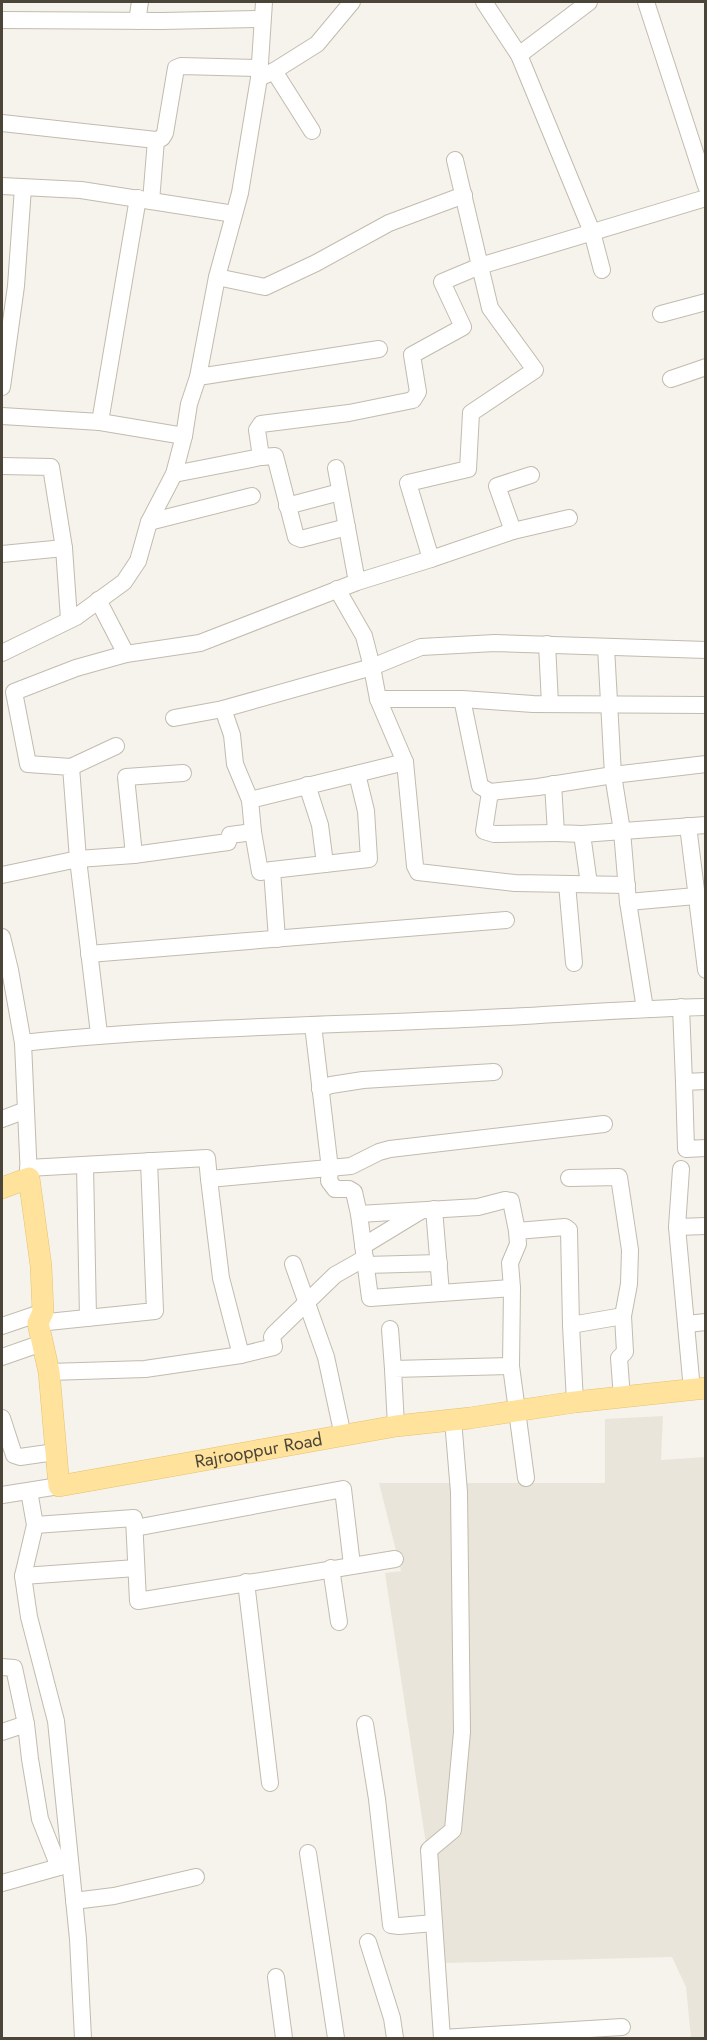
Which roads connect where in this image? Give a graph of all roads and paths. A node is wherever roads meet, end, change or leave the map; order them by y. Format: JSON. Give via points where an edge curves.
{"nodes":[{"id":1,"x":140,"y":2,"type":"edge"},
{"id":2,"x":484,"y":2,"type":"edge"},
{"id":3,"x":589,"y":2,"type":"edge"},
{"id":4,"x":651,"y":3,"type":"edge"},
{"id":5,"x":346,"y":4,"type":"edge"},
{"id":6,"x":263,"y":10,"type":"edge"},
{"id":7,"x":2,"y":20,"type":"edge"},
{"id":8,"x":137,"y":21,"type":"junction"},
{"id":9,"x":519,"y":55,"type":"junction"},
{"id":10,"x":264,"y":73,"type":"junction"},
{"id":11,"x":2,"y":123,"type":"edge"},
{"id":12,"x":312,"y":131,"type":"dead end"},
{"id":13,"x":156,"y":140,"type":"junction"},
{"id":14,"x":454,"y":160,"type":"dead end"},
{"id":15,"x":2,"y":186,"type":"edge"},
{"id":16,"x":705,"y":186,"type":"edge"},
{"id":17,"x":23,"y":188,"type":"junction"},
{"id":18,"x":464,"y":195,"type":"junction"},
{"id":19,"x":705,"y":198,"type":"edge"},
{"id":20,"x":144,"y":200,"type":"junction"},
{"id":21,"x":234,"y":214,"type":"junction"},
{"id":22,"x":592,"y":232,"type":"junction"},
{"id":23,"x":480,"y":266,"type":"junction"},
{"id":24,"x":602,"y":270,"type":"dead end"},
{"id":25,"x":217,"y":278,"type":"junction"},
{"id":26,"x":705,"y":302,"type":"edge"},
{"id":27,"x":661,"y":314,"type":"dead end"},
{"id":28,"x":379,"y":349,"type":"dead end"},
{"id":29,"x":705,"y":367,"type":"edge"},
{"id":30,"x":198,"y":377,"type":"junction"},
{"id":31,"x":671,"y":379,"type":"dead end"},
{"id":32,"x":2,"y":381,"type":"edge"},
{"id":33,"x":2,"y":416,"type":"edge"},
{"id":34,"x":100,"y":422,"type":"junction"},
{"id":35,"x":184,"y":436,"type":"junction"},
{"id":36,"x":261,"y":457,"type":"junction"},
{"id":37,"x":2,"y":466,"type":"edge"},
{"id":38,"x":336,"y":468,"type":"dead end"},
{"id":39,"x":174,"y":474,"type":"junction"},
{"id":40,"x":531,"y":475,"type":"dead end"},
{"id":41,"x":340,"y":492,"type":"junction"},
{"id":42,"x":252,"y":496,"type":"dead end"},
{"id":43,"x":287,"y":506,"type":"junction"},
{"id":44,"x":569,"y":518,"type":"dead end"},
{"id":45,"x":149,"y":522,"type":"junction"},
{"id":46,"x":347,"y":527,"type":"junction"},
{"id":47,"x":513,"y":531,"type":"junction"},
{"id":48,"x":64,"y":548,"type":"junction"},
{"id":49,"x":2,"y":554,"type":"edge"},
{"id":50,"x":431,"y":559,"type":"junction"},
{"id":51,"x":357,"y":582,"type":"junction"},
{"id":52,"x":337,"y":589,"type":"junction"},
{"id":53,"x":99,"y":600,"type":"junction"},
{"id":54,"x":69,"y":619,"type":"junction"},
{"id":55,"x":547,"y":644,"type":"junction"},
{"id":56,"x":606,"y":647,"type":"junction"},
{"id":57,"x":705,"y":650,"type":"edge"},
{"id":58,"x":2,"y":653,"type":"edge"},
{"id":59,"x":126,"y":654,"type":"junction"},
{"id":60,"x":372,"y":667,"type":"junction"},
{"id":61,"x":378,"y":699,"type":"junction"},
{"id":62,"x":462,"y":699,"type":"junction"},
{"id":63,"x":550,"y":704,"type":"junction"},
{"id":64,"x":610,"y":704,"type":"junction"},
{"id":65,"x":705,"y":705,"type":"edge"},
{"id":66,"x":223,"y":709,"type":"junction"},
{"id":67,"x":174,"y":718,"type":"dead end"},
{"id":68,"x":116,"y":746,"type":"dead end"},
{"id":69,"x":405,"y":762,"type":"junction"},
{"id":70,"x":705,"y":764,"type":"edge"},
{"id":71,"x":71,"y":767,"type":"junction"},
{"id":72,"x":183,"y":773,"type":"dead end"},
{"id":73,"x":357,"y":774,"type":"junction"},
{"id":74,"x":613,"y":775,"type":"junction"},
{"id":75,"x":553,"y":784,"type":"junction"},
{"id":76,"x":307,"y":785,"type":"junction"},
{"id":77,"x":490,"y":792,"type":"junction"},
{"id":78,"x":250,"y":800,"type":"junction"},
{"id":79,"x":705,"y":825,"type":"edge"},
{"id":80,"x":688,"y":826,"type":"junction"},
{"id":81,"x":622,"y":831,"type":"junction"},
{"id":82,"x":253,"y":832,"type":"junction"},
{"id":83,"x":556,"y":833,"type":"junction"},
{"id":84,"x":582,"y":834,"type":"junction"},
{"id":85,"x":134,"y":855,"type":"junction"},
{"id":86,"x":78,"y":859,"type":"junction"},
{"id":87,"x":325,"y":864,"type":"junction"},
{"id":88,"x":272,"y":870,"type":"junction"},
{"id":89,"x":2,"y":875,"type":"edge"},
{"id":90,"x":567,"y":884,"type":"junction"},
{"id":91,"x":589,"y":884,"type":"junction"},
{"id":92,"x":627,"y":885,"type":"junction"},
{"id":93,"x":696,"y":896,"type":"junction"},
{"id":94,"x":628,"y":902,"type":"junction"},
{"id":95,"x":703,"y":917,"type":"edge"},
{"id":96,"x":506,"y":920,"type":"dead end"},
{"id":97,"x":2,"y":937,"type":"edge"},
{"id":98,"x":277,"y":939,"type":"junction"},
{"id":99,"x":90,"y":954,"type":"junction"},
{"id":100,"x":574,"y":963,"type":"dead end"},
{"id":101,"x":705,"y":970,"type":"edge"},
{"id":102,"x":681,"y":1007,"type":"junction"},
{"id":103,"x":705,"y":1007,"type":"edge"},
{"id":104,"x":645,"y":1009,"type":"junction"},
{"id":105,"x":313,"y":1025,"type":"junction"},
{"id":106,"x":99,"y":1034,"type":"junction"},
{"id":107,"x":23,"y":1043,"type":"junction"},
{"id":108,"x":494,"y":1072,"type":"dead end"},
{"id":109,"x":705,"y":1081,"type":"edge"},
{"id":110,"x":684,"y":1082,"type":"junction"},
{"id":111,"x":321,"y":1089,"type":"junction"},
{"id":112,"x":26,"y":1110,"type":"junction"},
{"id":113,"x":2,"y":1119,"type":"edge"},
{"id":114,"x":604,"y":1124,"type":"dead end"},
{"id":115,"x":705,"y":1148,"type":"edge"},
{"id":116,"x":149,"y":1161,"type":"junction"},
{"id":117,"x":85,"y":1165,"type":"junction"},
{"id":118,"x":330,"y":1169,"type":"junction"},
{"id":119,"x":681,"y":1169,"type":"dead end"},
{"id":120,"x":28,"y":1173,"type":"junction"},
{"id":121,"x":569,"y":1178,"type":"dead end"},
{"id":122,"x":208,"y":1179,"type":"junction"},
{"id":123,"x":2,"y":1188,"type":"edge"},
{"id":124,"x":428,"y":1210,"type":"junction"},
{"id":125,"x":359,"y":1214,"type":"junction"},
{"id":126,"x":677,"y":1227,"type":"junction"},
{"id":127,"x":705,"y":1227,"type":"edge"},
{"id":128,"x":517,"y":1231,"type":"junction"},
{"id":129,"x":365,"y":1256,"type":"junction"},
{"id":130,"x":439,"y":1263,"type":"junction"},
{"id":131,"x":293,"y":1264,"type":"dead end"},
{"id":132,"x":512,"y":1288,"type":"junction"},
{"id":133,"x":441,"y":1293,"type":"junction"},
{"id":134,"x":307,"y":1303,"type":"junction"},
{"id":135,"x":623,"y":1316,"type":"junction"},
{"id":136,"x":88,"y":1318,"type":"junction"},
{"id":137,"x":705,"y":1322,"type":"edge"},
{"id":138,"x":687,"y":1324,"type":"junction"},
{"id":139,"x":571,"y":1325,"type":"junction"},
{"id":140,"x":2,"y":1326,"type":"edge"},
{"id":141,"x":41,"y":1326,"type":"junction"},
{"id":142,"x":390,"y":1329,"type":"dead end"},
{"id":143,"x":241,"y":1355,"type":"junction"},
{"id":144,"x":2,"y":1357,"type":"edge"},
{"id":145,"x":511,"y":1366,"type":"junction"},
{"id":146,"x":393,"y":1369,"type":"junction"},
{"id":147,"x":49,"y":1372,"type":"junction"},
{"id":148,"x":699,"y":1389,"type":"edge"},
{"id":149,"x":622,"y":1398,"type":"junction"},
{"id":150,"x":575,"y":1402,"type":"junction"},
{"id":151,"x":516,"y":1410,"type":"junction"},
{"id":152,"x":2,"y":1418,"type":"edge"},
{"id":153,"x":453,"y":1420,"type":"junction"},
{"id":154,"x":396,"y":1426,"type":"junction"},
{"id":155,"x":343,"y":1436,"type":"junction"},
{"id":156,"x":55,"y":1452,"type":"junction"},
{"id":157,"x":526,"y":1478,"type":"dead end"},
{"id":158,"x":59,"y":1486,"type":"junction"},
{"id":159,"x":29,"y":1491,"type":"junction"},
{"id":160,"x":2,"y":1495,"type":"edge"},
{"id":161,"x":35,"y":1525,"type":"junction"},
{"id":162,"x":135,"y":1528,"type":"junction"},
{"id":163,"x":395,"y":1559,"type":"dead end"},
{"id":164,"x":352,"y":1565,"type":"junction"},
{"id":165,"x":136,"y":1568,"type":"junction"},
{"id":166,"x":331,"y":1568,"type":"junction"},
{"id":167,"x":23,"y":1576,"type":"junction"},
{"id":168,"x":246,"y":1582,"type":"junction"},
{"id":169,"x":339,"y":1622,"type":"dead end"},
{"id":170,"x":2,"y":1667,"type":"edge"},
{"id":171,"x":26,"y":1724,"type":"junction"},
{"id":172,"x":365,"y":1724,"type":"dead end"},
{"id":173,"x":2,"y":1732,"type":"edge"},
{"id":174,"x":270,"y":1783,"type":"dead end"},
{"id":175,"x":308,"y":1853,"type":"dead end"},
{"id":176,"x":65,"y":1865,"type":"junction"},
{"id":177,"x":196,"y":1877,"type":"dead end"},
{"id":178,"x":2,"y":1883,"type":"edge"},
{"id":179,"x":74,"y":1901,"type":"junction"},
{"id":180,"x":434,"y":1923,"type":"junction"},
{"id":181,"x":368,"y":1942,"type":"dead end"},
{"id":182,"x":276,"y":1977,"type":"dead end"},
{"id":183,"x":622,"y":2027,"type":"dead end"},
{"id":184,"x":83,"y":2038,"type":"edge"},
{"id":185,"x":284,"y":2038,"type":"edge"},
{"id":186,"x":336,"y":2038,"type":"edge"},
{"id":187,"x":395,"y":2038,"type":"edge"},
{"id":188,"x":442,"y":2038,"type":"edge"}],
"edges":[{"from":1,"to":8,"type":"street"},
{"from":2,"to":9,"type":"street"},
{"from":3,"to":9,"type":"street"},
{"from":4,"to":16,"type":"street"},
{"from":5,"to":10,"type":"street","via":[[317,44]]},
{"from":6,"to":8,"type":"street"},
{"from":6,"to":10,"type":"street"},
{"from":7,"to":8,"type":"street"},
{"from":9,"to":22,"type":"street"},
{"from":10,"to":12,"type":"street"},
{"from":10,"to":13,"type":"street","via":[[176,68],[165,133]]},
{"from":10,"to":21,"type":"street"},
{"from":11,"to":13,"type":"street"},
{"from":13,"to":20,"type":"street"},
{"from":14,"to":18,"type":"street"},
{"from":15,"to":17,"type":"street"},
{"from":17,"to":20,"type":"street","via":[[81,190]]},
{"from":17,"to":32,"type":"street","via":[[16,286]]},
{"from":18,"to":23,"type":"street"},
{"from":18,"to":25,"type":"street","via":[[389,224],[265,287]]},
{"from":19,"to":22,"type":"street"},
{"from":20,"to":21,"type":"street"},
{"from":20,"to":34,"type":"street"},
{"from":21,"to":25,"type":"street"},
{"from":22,"to":23,"type":"street"},
{"from":22,"to":24,"type":"street"},
{"from":23,"to":36,"type":"street","via":[[442,282],[463,327],[412,355],[418,392],[413,400],[261,424],[256,430]]},
{"from":23,"to":50,"type":"street","via":[[490,308],[535,370],[471,412],[468,469],[408,483]]},
{"from":25,"to":30,"type":"street"},
{"from":26,"to":27,"type":"street"},
{"from":28,"to":30,"type":"street"},
{"from":29,"to":31,"type":"street"},
{"from":30,"to":35,"type":"street"},
{"from":33,"to":34,"type":"street"},
{"from":34,"to":35,"type":"street"},
{"from":35,"to":39,"type":"street"},
{"from":36,"to":39,"type":"street"},
{"from":36,"to":43,"type":"street","via":[[275,456]]},
{"from":37,"to":48,"type":"street","via":[[51,467]]},
{"from":38,"to":41,"type":"street"},
{"from":39,"to":45,"type":"street"},
{"from":40,"to":47,"type":"street","via":[[497,486]]},
{"from":41,"to":43,"type":"street"},
{"from":41,"to":46,"type":"street"},
{"from":42,"to":45,"type":"street"},
{"from":43,"to":46,"type":"street","via":[[296,537]]},
{"from":44,"to":47,"type":"street"},
{"from":45,"to":53,"type":"street","via":[[138,561],[124,582]]},
{"from":46,"to":51,"type":"street"},
{"from":47,"to":50,"type":"street"},
{"from":48,"to":49,"type":"street"},
{"from":48,"to":54,"type":"street"},
{"from":50,"to":51,"type":"street"},
{"from":51,"to":52,"type":"street"},
{"from":52,"to":59,"type":"street","via":[[200,643]]},
{"from":52,"to":60,"type":"street","via":[[364,636]]},
{"from":53,"to":54,"type":"street"},
{"from":53,"to":59,"type":"street"},
{"from":54,"to":58,"type":"street"},
{"from":55,"to":56,"type":"street"},
{"from":55,"to":60,"type":"street","via":[[422,646]]},
{"from":55,"to":63,"type":"street"},
{"from":56,"to":57,"type":"street"},
{"from":56,"to":64,"type":"street"},
{"from":59,"to":71,"type":"street","via":[[14,692],[28,764]]},
{"from":60,"to":61,"type":"street"},
{"from":60,"to":66,"type":"street"},
{"from":61,"to":62,"type":"street"},
{"from":61,"to":69,"type":"street"},
{"from":62,"to":63,"type":"street"},
{"from":62,"to":77,"type":"street","via":[[480,786]]},
{"from":63,"to":64,"type":"street"},
{"from":64,"to":65,"type":"street"},
{"from":64,"to":74,"type":"street"},
{"from":66,"to":67,"type":"street"},
{"from":66,"to":78,"type":"street","via":[[232,735],[235,764]]},
{"from":68,"to":71,"type":"street"},
{"from":69,"to":73,"type":"street"},
{"from":69,"to":90,"type":"street","via":[[418,872],[515,883]]},
{"from":70,"to":74,"type":"street"},
{"from":71,"to":86,"type":"street"},
{"from":72,"to":85,"type":"street","via":[[126,777]]},
{"from":73,"to":76,"type":"street"},
{"from":73,"to":87,"type":"street","via":[[366,811],[369,859]]},
{"from":74,"to":75,"type":"street"},
{"from":74,"to":81,"type":"street"},
{"from":75,"to":77,"type":"street"},
{"from":75,"to":83,"type":"street"},
{"from":76,"to":78,"type":"street"},
{"from":76,"to":87,"type":"street","via":[[320,825]]},
{"from":77,"to":83,"type":"street","via":[[484,831]]},
{"from":78,"to":82,"type":"street"},
{"from":79,"to":80,"type":"street"},
{"from":80,"to":81,"type":"street"},
{"from":80,"to":93,"type":"street"},
{"from":81,"to":84,"type":"street"},
{"from":81,"to":92,"type":"street"},
{"from":82,"to":85,"type":"street","via":[[230,835],[228,842]]},
{"from":82,"to":88,"type":"street","via":[[260,872]]},
{"from":83,"to":84,"type":"street"},
{"from":84,"to":91,"type":"street"},
{"from":85,"to":86,"type":"street"},
{"from":86,"to":89,"type":"street"},
{"from":86,"to":99,"type":"street"},
{"from":87,"to":88,"type":"street"},
{"from":88,"to":98,"type":"street"},
{"from":90,"to":91,"type":"street"},
{"from":90,"to":100,"type":"street"},
{"from":91,"to":92,"type":"street"},
{"from":92,"to":94,"type":"street"},
{"from":93,"to":94,"type":"street"},
{"from":93,"to":95,"type":"street"},
{"from":94,"to":104,"type":"street"},
{"from":95,"to":101,"type":"street"},
{"from":96,"to":98,"type":"street"},
{"from":97,"to":107,"type":"street"},
{"from":98,"to":99,"type":"street"},
{"from":99,"to":106,"type":"street"},
{"from":102,"to":103,"type":"street"},
{"from":102,"to":104,"type":"street"},
{"from":102,"to":110,"type":"street"},
{"from":104,"to":105,"type":"street"},
{"from":105,"to":106,"type":"street"},
{"from":105,"to":111,"type":"street"},
{"from":106,"to":107,"type":"street"},
{"from":107,"to":112,"type":"street"},
{"from":108,"to":111,"type":"street","via":[[363,1080]]},
{"from":109,"to":110,"type":"street"},
{"from":110,"to":115,"type":"street","via":[[686,1149]]},
{"from":111,"to":118,"type":"street"},
{"from":112,"to":113,"type":"street"},
{"from":112,"to":120,"type":"street"},
{"from":114,"to":118,"type":"street","via":[[390,1149],[351,1166]]},
{"from":116,"to":117,"type":"street"},
{"from":116,"to":122,"type":"street","via":[[207,1158]]},
{"from":116,"to":136,"type":"street","via":[[155,1311]]},
{"from":117,"to":120,"type":"street"},
{"from":117,"to":136,"type":"street"},
{"from":118,"to":122,"type":"street"},
{"from":118,"to":125,"type":"street","via":[[329,1181],[335,1189],[349,1188],[354,1192]]},
{"from":119,"to":126,"type":"street"},
{"from":120,"to":123,"type":"main road"},
{"from":120,"to":141,"type":"main road","via":[[41,1266]]},
{"from":121,"to":135,"type":"street","via":[[620,1177],[630,1250]]},
{"from":122,"to":143,"type":"street","via":[[221,1278]]},
{"from":124,"to":125,"type":"street"},
{"from":124,"to":128,"type":"street","via":[[511,1201]]},
{"from":124,"to":129,"type":"street"},
{"from":124,"to":130,"type":"street"},
{"from":125,"to":129,"type":"street"},
{"from":126,"to":127,"type":"street"},
{"from":126,"to":138,"type":"street"},
{"from":128,"to":132,"type":"street","via":[[518,1244],[510,1263]]},
{"from":128,"to":139,"type":"street","via":[[565,1227],[569,1230]]},
{"from":129,"to":130,"type":"street"},
{"from":129,"to":133,"type":"street","via":[[370,1298]]},
{"from":129,"to":134,"type":"street","via":[[335,1275]]},
{"from":130,"to":133,"type":"street"},
{"from":131,"to":134,"type":"street"},
{"from":132,"to":133,"type":"street"},
{"from":132,"to":145,"type":"street"},
{"from":134,"to":143,"type":"street","via":[[274,1334],[274,1347]]},
{"from":134,"to":155,"type":"street","via":[[332,1378]]},
{"from":135,"to":139,"type":"street"},
{"from":135,"to":149,"type":"street","via":[[625,1352],[619,1358]]},
{"from":136,"to":141,"type":"street"},
{"from":137,"to":138,"type":"street"},
{"from":138,"to":148,"type":"street"},
{"from":139,"to":150,"type":"street"},
{"from":140,"to":141,"type":"street"},
{"from":141,"to":144,"type":"street"},
{"from":141,"to":147,"type":"main road"},
{"from":142,"to":146,"type":"street"},
{"from":143,"to":147,"type":"street","via":[[145,1369]]},
{"from":145,"to":146,"type":"street"},
{"from":145,"to":151,"type":"street"},
{"from":146,"to":154,"type":"street"},
{"from":147,"to":156,"type":"main road"},
{"from":148,"to":149,"type":"main road","name":"Rajrooppur Road"},
{"from":149,"to":150,"type":"main road","name":"Rajrooppur Road"},
{"from":150,"to":151,"type":"main road","name":"Rajrooppur Road"},
{"from":151,"to":153,"type":"main road","name":"Rajrooppur Road"},
{"from":151,"to":157,"type":"street"},
{"from":152,"to":156,"type":"street","via":[[14,1455]]},
{"from":153,"to":154,"type":"main road","name":"Rajrooppur Road"},
{"from":153,"to":180,"type":"street","via":[[459,1492],[462,1732],[453,1830],[429,1850]]},
{"from":154,"to":155,"type":"main road","name":"Rajrooppur Road"},
{"from":155,"to":158,"type":"main road","name":"Rajrooppur Road"},
{"from":156,"to":158,"type":"main road"},
{"from":158,"to":159,"type":"street","name":"Rajrooppur Road"},
{"from":159,"to":160,"type":"street","name":"Rajrooppur Road"},
{"from":159,"to":161,"type":"street"},
{"from":161,"to":162,"type":"street","via":[[134,1518]]},
{"from":161,"to":167,"type":"street"},
{"from":162,"to":164,"type":"street","via":[[343,1489]]},
{"from":162,"to":165,"type":"street"},
{"from":163,"to":164,"type":"street"},
{"from":164,"to":166,"type":"street"},
{"from":165,"to":167,"type":"street"},
{"from":165,"to":168,"type":"street","via":[[138,1601]]},
{"from":166,"to":168,"type":"street"},
{"from":166,"to":169,"type":"street"},
{"from":167,"to":176,"type":"street","via":[[29,1617],[56,1721]]},
{"from":168,"to":174,"type":"street"},
{"from":170,"to":171,"type":"street","via":[[14,1668]]},
{"from":171,"to":173,"type":"street"},
{"from":171,"to":176,"type":"street","via":[[40,1819]]},
{"from":172,"to":180,"type":"street","via":[[391,1924]]},
{"from":175,"to":186,"type":"street"},
{"from":176,"to":178,"type":"street"},
{"from":176,"to":179,"type":"street"},
{"from":177,"to":179,"type":"street"},
{"from":179,"to":184,"type":"street"},
{"from":180,"to":188,"type":"street"},
{"from":181,"to":187,"type":"street"},
{"from":182,"to":185,"type":"street"},
{"from":183,"to":188,"type":"street"}]}
